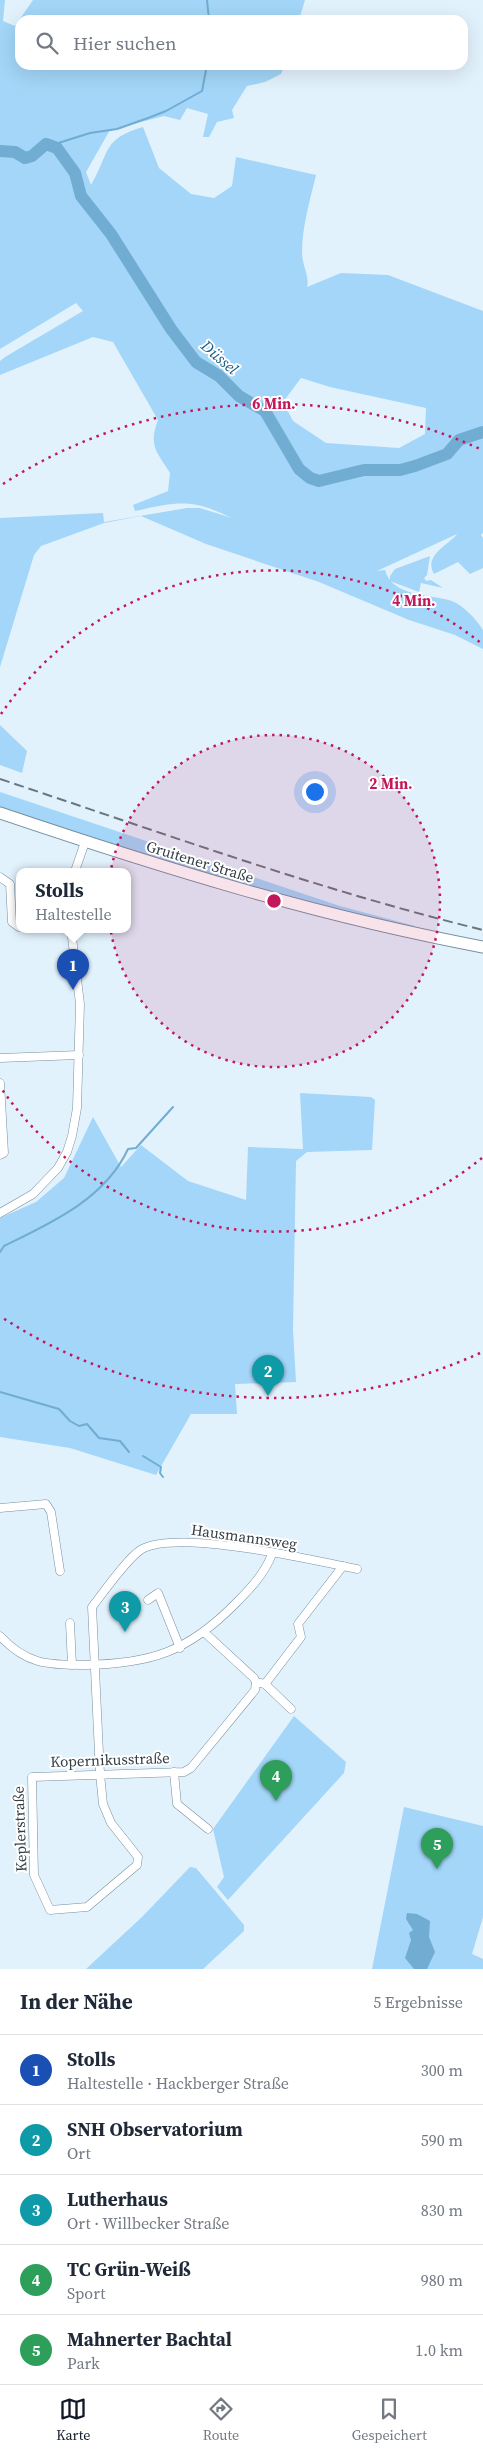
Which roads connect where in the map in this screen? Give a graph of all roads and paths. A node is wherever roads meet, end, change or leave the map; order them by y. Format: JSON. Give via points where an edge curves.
{"nodes":[{"id":1,"x":0,"y":813,"type":"edge"},
{"id":2,"x":85,"y":842,"type":"junction"},
{"id":3,"x":77,"y":868,"type":"edge"},
{"id":4,"x":0,"y":877,"type":"edge"},
{"id":5,"x":16,"y":925,"type":"edge"},
{"id":6,"x":71,"y":933,"type":"edge"},
{"id":7,"x":483,"y":947,"type":"edge"},
{"id":8,"x":80,"y":1056,"type":"junction"},
{"id":9,"x":0,"y":1058,"type":"edge"},
{"id":10,"x":0,"y":1083,"type":"edge"},
{"id":11,"x":1,"y":1118,"type":"edge"},
{"id":12,"x":0,"y":1155,"type":"edge"},
{"id":13,"x":0,"y":1213,"type":"edge"},
{"id":14,"x":0,"y":1508,"type":"edge"},
{"id":15,"x":272,"y":1554,"type":"junction"},
{"id":16,"x":343,"y":1566,"type":"junction"},
{"id":17,"x":60,"y":1570,"type":"dead end"},
{"id":18,"x":357,"y":1570,"type":"dead end"},
{"id":19,"x":148,"y":1600,"type":"dead end"},
{"id":20,"x":70,"y":1623,"type":"dead end"},
{"id":21,"x":204,"y":1632,"type":"junction"},
{"id":22,"x":0,"y":1636,"type":"edge"},
{"id":23,"x":180,"y":1648,"type":"junction"},
{"id":24,"x":72,"y":1665,"type":"junction"},
{"id":25,"x":95,"y":1665,"type":"junction"},
{"id":26,"x":256,"y":1682,"type":"junction"},
{"id":27,"x":265,"y":1684,"type":"junction"},
{"id":28,"x":291,"y":1709,"type":"dead end"},
{"id":29,"x":174,"y":1772,"type":"junction"},
{"id":30,"x":100,"y":1774,"type":"junction"},
{"id":31,"x":32,"y":1777,"type":"joint"},
{"id":32,"x":208,"y":1829,"type":"dead end"}],
"edges":[{"from":1,"to":2,"type":"main road","name":"Gruitener Straße"},
{"from":2,"to":3,"type":"street"},
{"from":2,"to":7,"type":"main road","name":"Gruitener Straße","via":[[283,902]]},
{"from":4,"to":5,"type":"street","via":[[10,884],[12,922]]},
{"from":6,"to":8,"type":"street","via":[[80,1004]]},
{"from":8,"to":9,"type":"street"},
{"from":8,"to":13,"type":"street","via":[[77,1108],[67,1152],[58,1168],[33,1194]]},
{"from":10,"to":11,"type":"street"},
{"from":11,"to":12,"type":"street","via":[[4,1154]]},
{"from":14,"to":17,"type":"street","via":[[46,1504],[51,1512]]},
{"from":15,"to":16,"type":"street","name":"Hausmannsweg"},
{"from":15,"to":21,"type":"street","via":[[254,1584]]},
{"from":15,"to":25,"type":"street","name":"Hausmannsweg","via":[[198,1542],[152,1545],[140,1550],[92,1607]]},
{"from":16,"to":18,"type":"street","name":"Hausmannsweg"},
{"from":16,"to":27,"type":"street","via":[[298,1624],[301,1637]]},
{"from":19,"to":23,"type":"street","via":[[158,1593]]},
{"from":20,"to":24,"type":"street"},
{"from":21,"to":23,"type":"street"},
{"from":21,"to":26,"type":"street"},
{"from":22,"to":24,"type":"street","via":[[26,1658],[48,1664]]},
{"from":23,"to":25,"type":"street","via":[[151,1659]]},
{"from":24,"to":25,"type":"street"},
{"from":25,"to":30,"type":"street","name":"Hausmannsweg"},
{"from":26,"to":27,"type":"street"},
{"from":26,"to":29,"type":"street","name":"Kopernikusstraße","via":[[255,1690],[191,1768]]},
{"from":27,"to":28,"type":"street"},
{"from":29,"to":30,"type":"street","name":"Kopernikusstraße"},
{"from":29,"to":32,"type":"street","via":[[177,1804]]},
{"from":30,"to":31,"type":"street","name":"Kopernikusstraße"},
{"from":30,"to":31,"type":"street","name":"Keplerstraße","via":[[103,1804],[111,1822],[138,1861],[81,1910],[50,1910],[36,1882]]}]}
